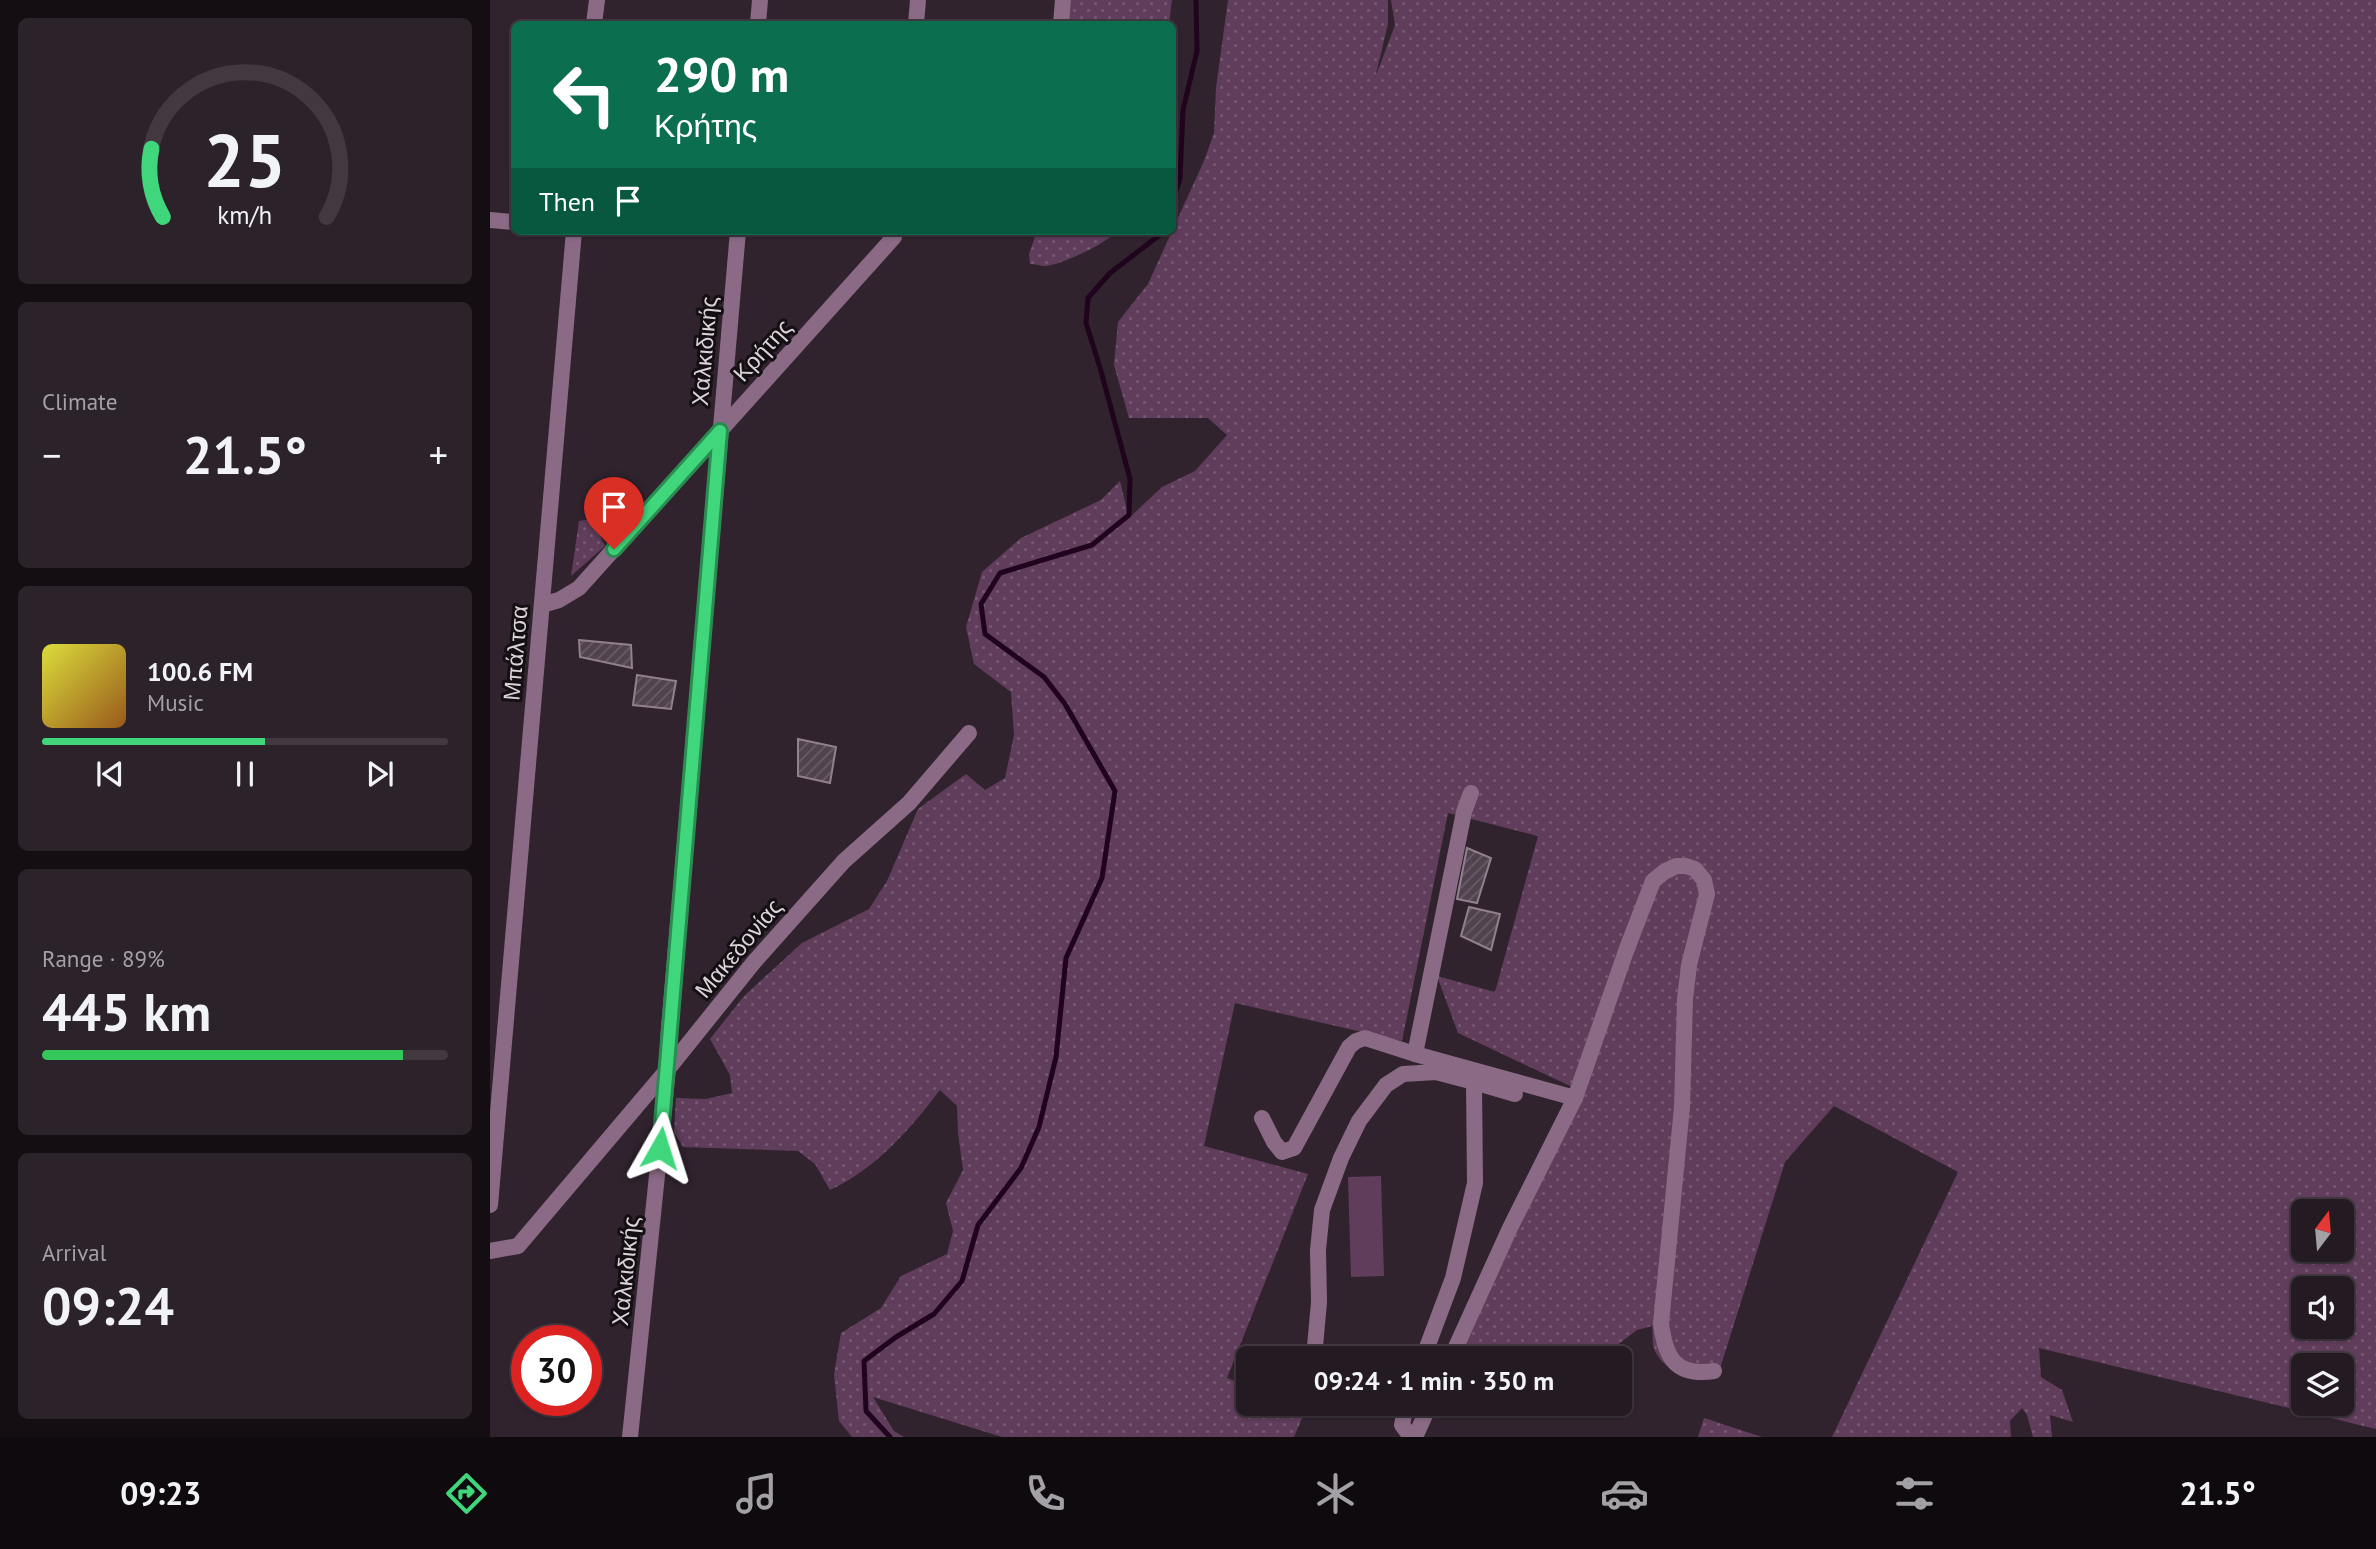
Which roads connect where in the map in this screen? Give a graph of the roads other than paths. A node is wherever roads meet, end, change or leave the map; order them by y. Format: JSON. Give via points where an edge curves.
{"nodes":[{"id":1,"x":597,"y":0,"type":"edge"},
{"id":2,"x":760,"y":0,"type":"edge"},
{"id":3,"x":918,"y":0,"type":"edge"},
{"id":4,"x":1063,"y":0,"type":"edge"},
{"id":5,"x":594,"y":21,"type":"edge"},
{"id":6,"x":758,"y":21,"type":"edge"},
{"id":7,"x":916,"y":21,"type":"edge"},
{"id":8,"x":1061,"y":21,"type":"edge"},
{"id":9,"x":490,"y":220,"type":"edge"},
{"id":10,"x":511,"y":222,"type":"edge"},
{"id":11,"x":574,"y":235,"type":"edge"},
{"id":12,"x":738,"y":235,"type":"edge"},
{"id":13,"x":893,"y":235,"type":"edge"},
{"id":14,"x":720,"y":431,"type":"junction"},
{"id":15,"x":542,"y":606,"type":"junction"},
{"id":16,"x":970,"y":733,"type":"dead end"},
{"id":17,"x":1471,"y":793,"type":"dead end"},
{"id":18,"x":1415,"y":1054,"type":"junction"},
{"id":19,"x":668,"y":1069,"type":"junction"},
{"id":20,"x":1474,"y":1083,"type":"junction"},
{"id":21,"x":1515,"y":1094,"type":"dead end"},
{"id":22,"x":1575,"y":1098,"type":"junction"},
{"id":23,"x":1262,"y":1118,"type":"dead end"},
{"id":24,"x":490,"y":1205,"type":"edge"},
{"id":25,"x":490,"y":1251,"type":"edge"},
{"id":26,"x":1315,"y":1346,"type":"edge"},
{"id":27,"x":1428,"y":1346,"type":"edge"},
{"id":28,"x":1456,"y":1346,"type":"edge"},
{"id":29,"x":1714,"y":1371,"type":"dead end"},
{"id":30,"x":1404,"y":1416,"type":"edge"},
{"id":31,"x":1424,"y":1416,"type":"edge"},
{"id":32,"x":631,"y":1437,"type":"edge"},
{"id":33,"x":1413,"y":1437,"type":"edge"}],
"edges":[{"from":1,"to":5,"type":"street"},
{"from":2,"to":6,"type":"street"},
{"from":3,"to":7,"type":"street"},
{"from":4,"to":8,"type":"street"},
{"from":9,"to":10,"type":"street"},
{"from":11,"to":15,"type":"street","name":"Μπάλτσα"},
{"from":12,"to":14,"type":"street","name":"Χαλκιδικής"},
{"from":13,"to":14,"type":"street","name":"Κρήτης"},
{"from":14,"to":15,"type":"street","name":"Κρήτης","via":[[579,589]]},
{"from":14,"to":19,"type":"street","name":"Χαλκιδικής"},
{"from":15,"to":24,"type":"street","name":"Μπάλτσα"},
{"from":16,"to":19,"type":"street","name":"Μακεδονίας","via":[[909,803],[835,871]]},
{"from":17,"to":18,"type":"street"},
{"from":18,"to":22,"type":"street"},
{"from":18,"to":23,"type":"street","via":[[1365,1038],[1356,1041],[1294,1148],[1282,1152]]},
{"from":19,"to":25,"type":"street","name":"Μακεδονίας","via":[[518,1246]]},
{"from":19,"to":32,"type":"street","name":"Χαλκιδικής"},
{"from":20,"to":21,"type":"street"},
{"from":20,"to":26,"type":"street","via":[[1436,1072],[1403,1074],[1386,1086],[1359,1121],[1322,1210]]},
{"from":20,"to":27,"type":"street","via":[[1475,1182],[1453,1278]]},
{"from":22,"to":28,"type":"street"},
{"from":22,"to":29,"type":"street","via":[[1653,881],[1676,866],[1695,869],[1707,894],[1685,999],[1682,1107],[1661,1323],[1663,1343],[1677,1366]]},
{"from":30,"to":33,"type":"street","via":[[1402,1425]]},
{"from":31,"to":33,"type":"street"}]}
